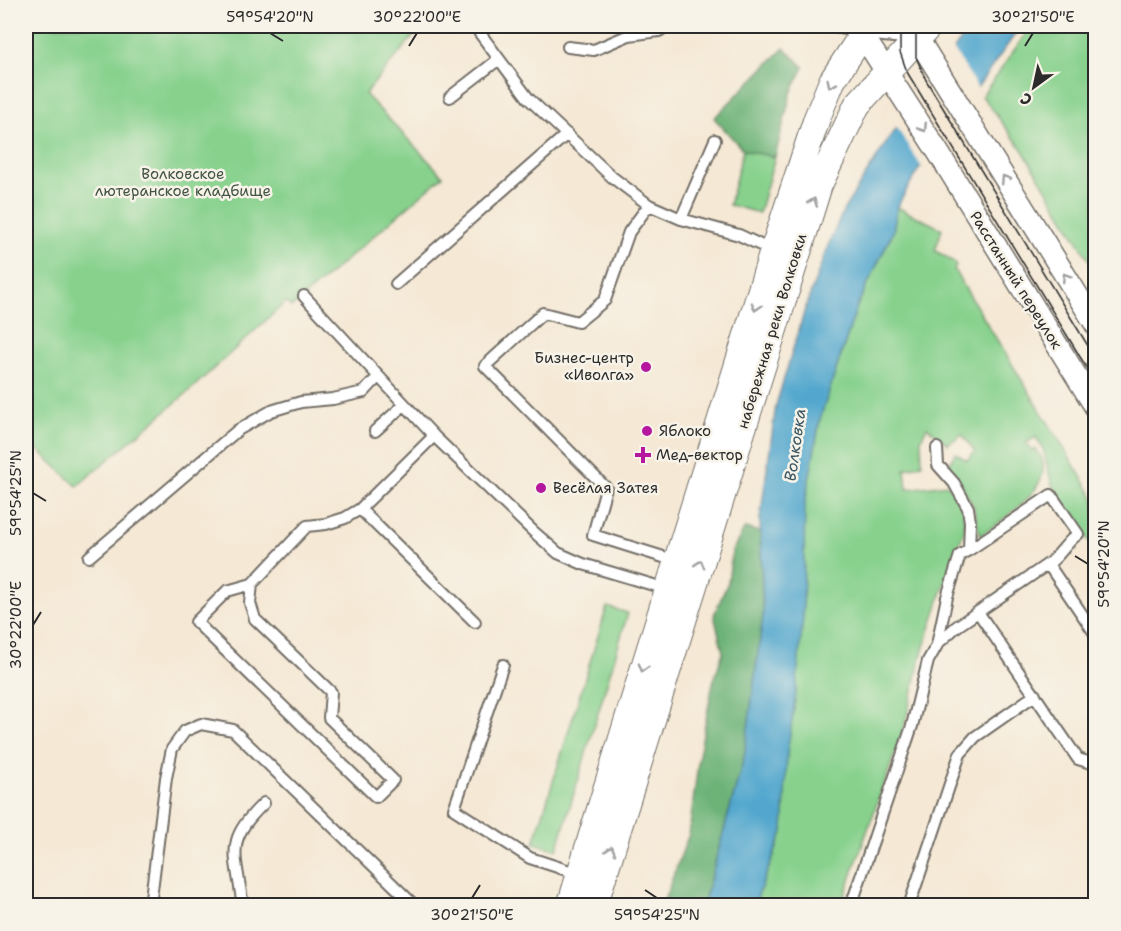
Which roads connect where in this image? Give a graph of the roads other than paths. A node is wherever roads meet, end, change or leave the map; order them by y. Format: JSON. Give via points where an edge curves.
{"nodes":[{"id":1,"x":488,"y":26,"type":"edge"},
{"id":2,"x":666,"y":26,"type":"edge"},
{"id":3,"x":834,"y":26,"type":"edge"},
{"id":4,"x":865,"y":30,"type":"edge"},
{"id":5,"x":924,"y":32,"type":"edge"},
{"id":6,"x":568,"y":47,"type":"dead end"},
{"id":7,"x":499,"y":59,"type":"junction"},
{"id":8,"x":886,"y":72,"type":"junction"},
{"id":9,"x":450,"y":97,"type":"dead end"},
{"id":10,"x":567,"y":134,"type":"junction"},
{"id":11,"x":715,"y":140,"type":"dead end"},
{"id":12,"x":649,"y":205,"type":"junction"},
{"id":13,"x":681,"y":219,"type":"junction"},
{"id":14,"x":784,"y":254,"type":"junction"},
{"id":15,"x":396,"y":284,"type":"dead end"},
{"id":16,"x":304,"y":296,"type":"dead end"},
{"id":17,"x":1095,"y":325,"type":"edge"},
{"id":18,"x":378,"y":377,"type":"junction"},
{"id":19,"x":404,"y":405,"type":"junction"},
{"id":20,"x":1095,"y":408,"type":"edge"},
{"id":21,"x":375,"y":431,"type":"dead end"},
{"id":22,"x":434,"y":436,"type":"junction"},
{"id":23,"x":937,"y":448,"type":"dead end"},
{"id":24,"x":360,"y":509,"type":"junction"},
{"id":25,"x":969,"y":550,"type":"junction"},
{"id":26,"x":89,"y":557,"type":"dead end"},
{"id":27,"x":677,"y":561,"type":"junction"},
{"id":28,"x":1048,"y":564,"type":"junction"},
{"id":29,"x":252,"y":584,"type":"junction"},
{"id":30,"x":679,"y":592,"type":"junction"},
{"id":31,"x":978,"y":612,"type":"junction"},
{"id":32,"x":475,"y":622,"type":"dead end"},
{"id":33,"x":1095,"y":635,"type":"edge"},
{"id":34,"x":937,"y":645,"type":"junction"},
{"id":35,"x":503,"y":665,"type":"dead end"},
{"id":36,"x":1035,"y":696,"type":"junction"},
{"id":37,"x":1095,"y":761,"type":"edge"},
{"id":38,"x":264,"y":802,"type":"dead end"},
{"id":39,"x":590,"y":878,"type":"junction"},
{"id":40,"x":150,"y":906,"type":"edge"},
{"id":41,"x":247,"y":906,"type":"edge"},
{"id":42,"x":415,"y":906,"type":"edge"},
{"id":43,"x":570,"y":906,"type":"edge"},
{"id":44,"x":594,"y":906,"type":"edge"},
{"id":45,"x":851,"y":906,"type":"edge"},
{"id":46,"x":909,"y":906,"type":"edge"}],
"edges":[{"from":1,"to":7,"type":"lane","via":[[479,32]]},
{"from":2,"to":6,"type":"lane","via":[[659,31],[629,34],[594,50]]},
{"from":3,"to":4,"type":"lane"},
{"from":4,"to":5,"type":"lane"},
{"from":4,"to":8,"type":"street"},
{"from":4,"to":14,"type":"street","name":"набережная реки Волковки","one_way":true,"via":[[832,81],[817,118]]},
{"from":5,"to":8,"type":"street","name":"набережная реки Волковки"},
{"from":17,"to":5,"type":"street","one_way":true,"via":[[936,66]]},
{"from":7,"to":9,"type":"lane"},
{"from":7,"to":10,"type":"lane","via":[[528,98]]},
{"from":14,"to":8,"type":"street","name":"набережная реки Волковки","one_way":true,"via":[[857,105]]},
{"from":8,"to":20,"type":"street","name":"Расстанный переулок","one_way":true},
{"from":10,"to":12,"type":"lane","via":[[612,177]]},
{"from":10,"to":15,"type":"lane"},
{"from":11,"to":13,"type":"lane"},
{"from":12,"to":13,"type":"lane"},
{"from":12,"to":27,"type":"lane","via":[[628,232],[605,300],[578,322],[543,313],[485,366],[606,488],[593,535]]},
{"from":13,"to":14,"type":"lane"},
{"from":14,"to":27,"type":"street","name":"набережная реки Волковки","one_way":true},
{"from":30,"to":14,"type":"street","name":"набережная реки Волковки","one_way":true},
{"from":16,"to":18,"type":"lane"},
{"from":18,"to":19,"type":"lane"},
{"from":18,"to":26,"type":"lane","via":[[364,392],[301,402],[272,411],[238,429]]},
{"from":19,"to":21,"type":"lane"},
{"from":19,"to":22,"type":"lane"},
{"from":22,"to":24,"type":"lane"},
{"from":22,"to":30,"type":"lane","via":[[558,553]]},
{"from":23,"to":25,"type":"lane","via":[[938,465],[968,508]]},
{"from":24,"to":29,"type":"lane","via":[[345,518],[307,526]]},
{"from":24,"to":32,"type":"lane"},
{"from":25,"to":28,"type":"lane","via":[[1051,495],[1078,534]]},
{"from":25,"to":34,"type":"lane","via":[[960,555]]},
{"from":27,"to":30,"type":"street","name":"набережная реки Волковки"},
{"from":28,"to":31,"type":"lane"},
{"from":28,"to":33,"type":"lane"},
{"from":29,"to":29,"type":"lane","via":[[227,591],[196,622],[376,797],[393,780],[329,718],[332,692],[255,619],[250,603]]},
{"from":30,"to":39,"type":"street","name":"набережная реки Волковки"},
{"from":31,"to":34,"type":"lane"},
{"from":31,"to":36,"type":"lane"},
{"from":34,"to":45,"type":"lane","via":[[928,661],[912,726]]},
{"from":35,"to":39,"type":"lane","via":[[454,809],[530,858]]},
{"from":36,"to":37,"type":"lane","via":[[1078,759]]},
{"from":36,"to":46,"type":"lane","via":[[975,737],[960,754]]},
{"from":38,"to":41,"type":"lane","via":[[245,820],[235,842]]},
{"from":39,"to":43,"type":"street","name":"набережная реки Волковки"},
{"from":39,"to":44,"type":"street","name":"набережная реки Волковки"},
{"from":40,"to":42,"type":"lane","via":[[172,749],[185,731],[201,724],[233,730]]}]}
